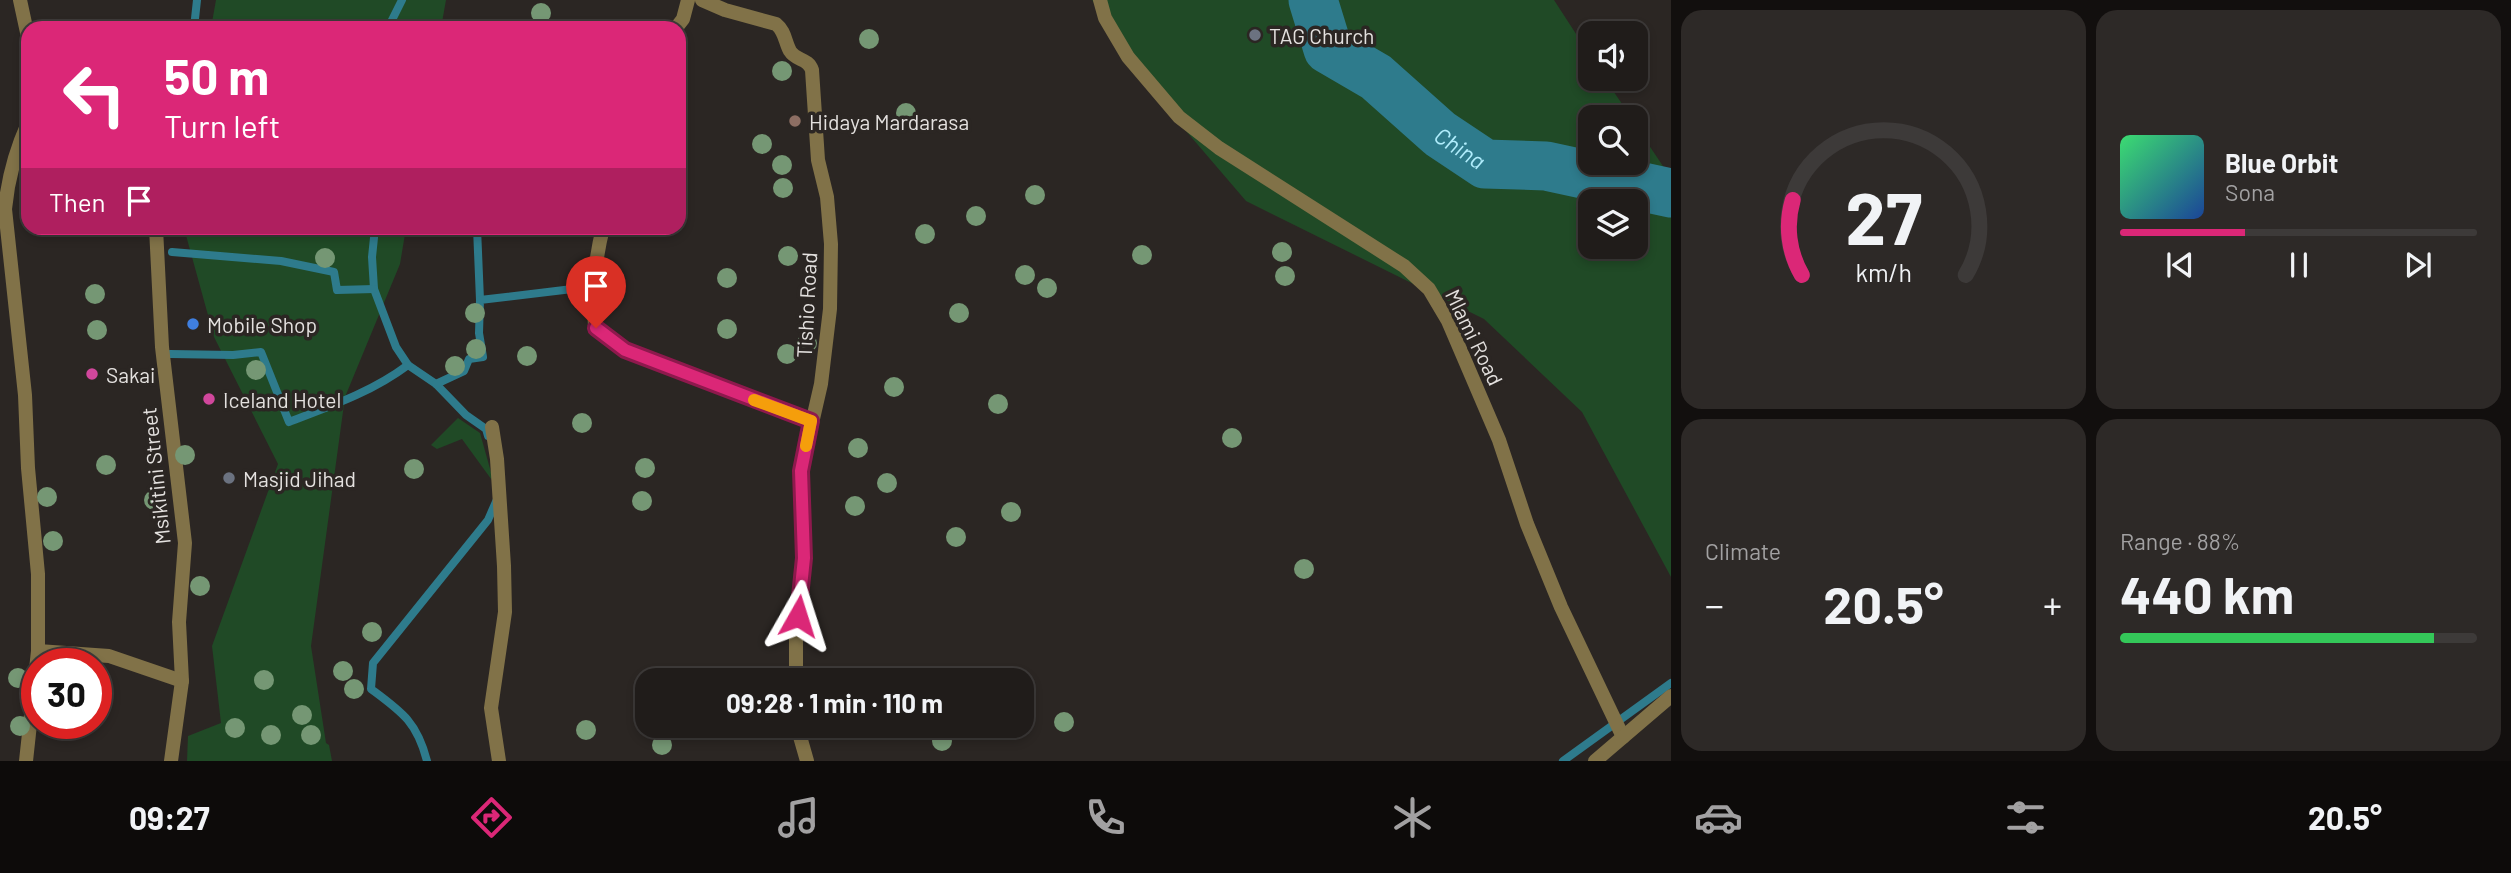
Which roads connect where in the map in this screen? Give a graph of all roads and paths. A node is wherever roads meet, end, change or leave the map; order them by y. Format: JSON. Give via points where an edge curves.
{"nodes":[{"id":1,"x":20,"y":0,"type":"edge"},
{"id":2,"x":688,"y":0,"type":"edge"},
{"id":3,"x":702,"y":0,"type":"edge"},
{"id":4,"x":1100,"y":0,"type":"edge"},
{"id":5,"x":25,"y":21,"type":"edge"},
{"id":6,"x":681,"y":21,"type":"edge"},
{"id":7,"x":21,"y":139,"type":"edge"},
{"id":8,"x":156,"y":235,"type":"edge"},
{"id":9,"x":601,"y":235,"type":"edge"},
{"id":10,"x":811,"y":421,"type":"junction"},
{"id":11,"x":492,"y":427,"type":"dead end"},
{"id":12,"x":38,"y":648,"type":"edge"},
{"id":13,"x":112,"y":657,"type":"edge"},
{"id":14,"x":796,"y":668,"type":"edge"},
{"id":15,"x":182,"y":681,"type":"junction"},
{"id":16,"x":1671,"y":696,"type":"edge"},
{"id":17,"x":1623,"y":737,"type":"junction"},
{"id":18,"x":800,"y":738,"type":"edge"},
{"id":19,"x":28,"y":739,"type":"edge"},
{"id":20,"x":26,"y":761,"type":"edge"},
{"id":21,"x":171,"y":761,"type":"edge"},
{"id":22,"x":499,"y":761,"type":"edge"},
{"id":23,"x":807,"y":761,"type":"edge"},
{"id":24,"x":1595,"y":761,"type":"edge"}],
"edges":[{"from":1,"to":5,"type":"street"},
{"from":2,"to":6,"type":"street"},
{"from":3,"to":10,"type":"street","name":"Tishio Road","via":[[776,24],[792,53],[809,62],[812,70],[818,160],[831,244],[830,309],[821,384]]},
{"from":4,"to":17,"type":"street","name":"Mlami Road","via":[[1128,57],[1179,117],[1404,266],[1429,289],[1448,321],[1499,440],[1561,607]]},
{"from":7,"to":12,"type":"street","via":[[13,157],[5,209],[25,395],[38,574]]},
{"from":8,"to":15,"type":"street","name":"Msikitini Street","via":[[162,347],[185,542],[179,622]]},
{"from":9,"to":10,"type":"street","via":[[593,284],[596,328],[625,350]]},
{"from":10,"to":14,"type":"street","name":"Tishio Road","via":[[801,471],[804,558]]},
{"from":11,"to":22,"type":"street","via":[[505,612],[491,708]]},
{"from":13,"to":15,"type":"street"},
{"from":15,"to":21,"type":"street","name":"Msikitini Street"},
{"from":16,"to":17,"type":"street"},
{"from":17,"to":24,"type":"street"},
{"from":18,"to":23,"type":"street"},
{"from":19,"to":20,"type":"street"}]}
